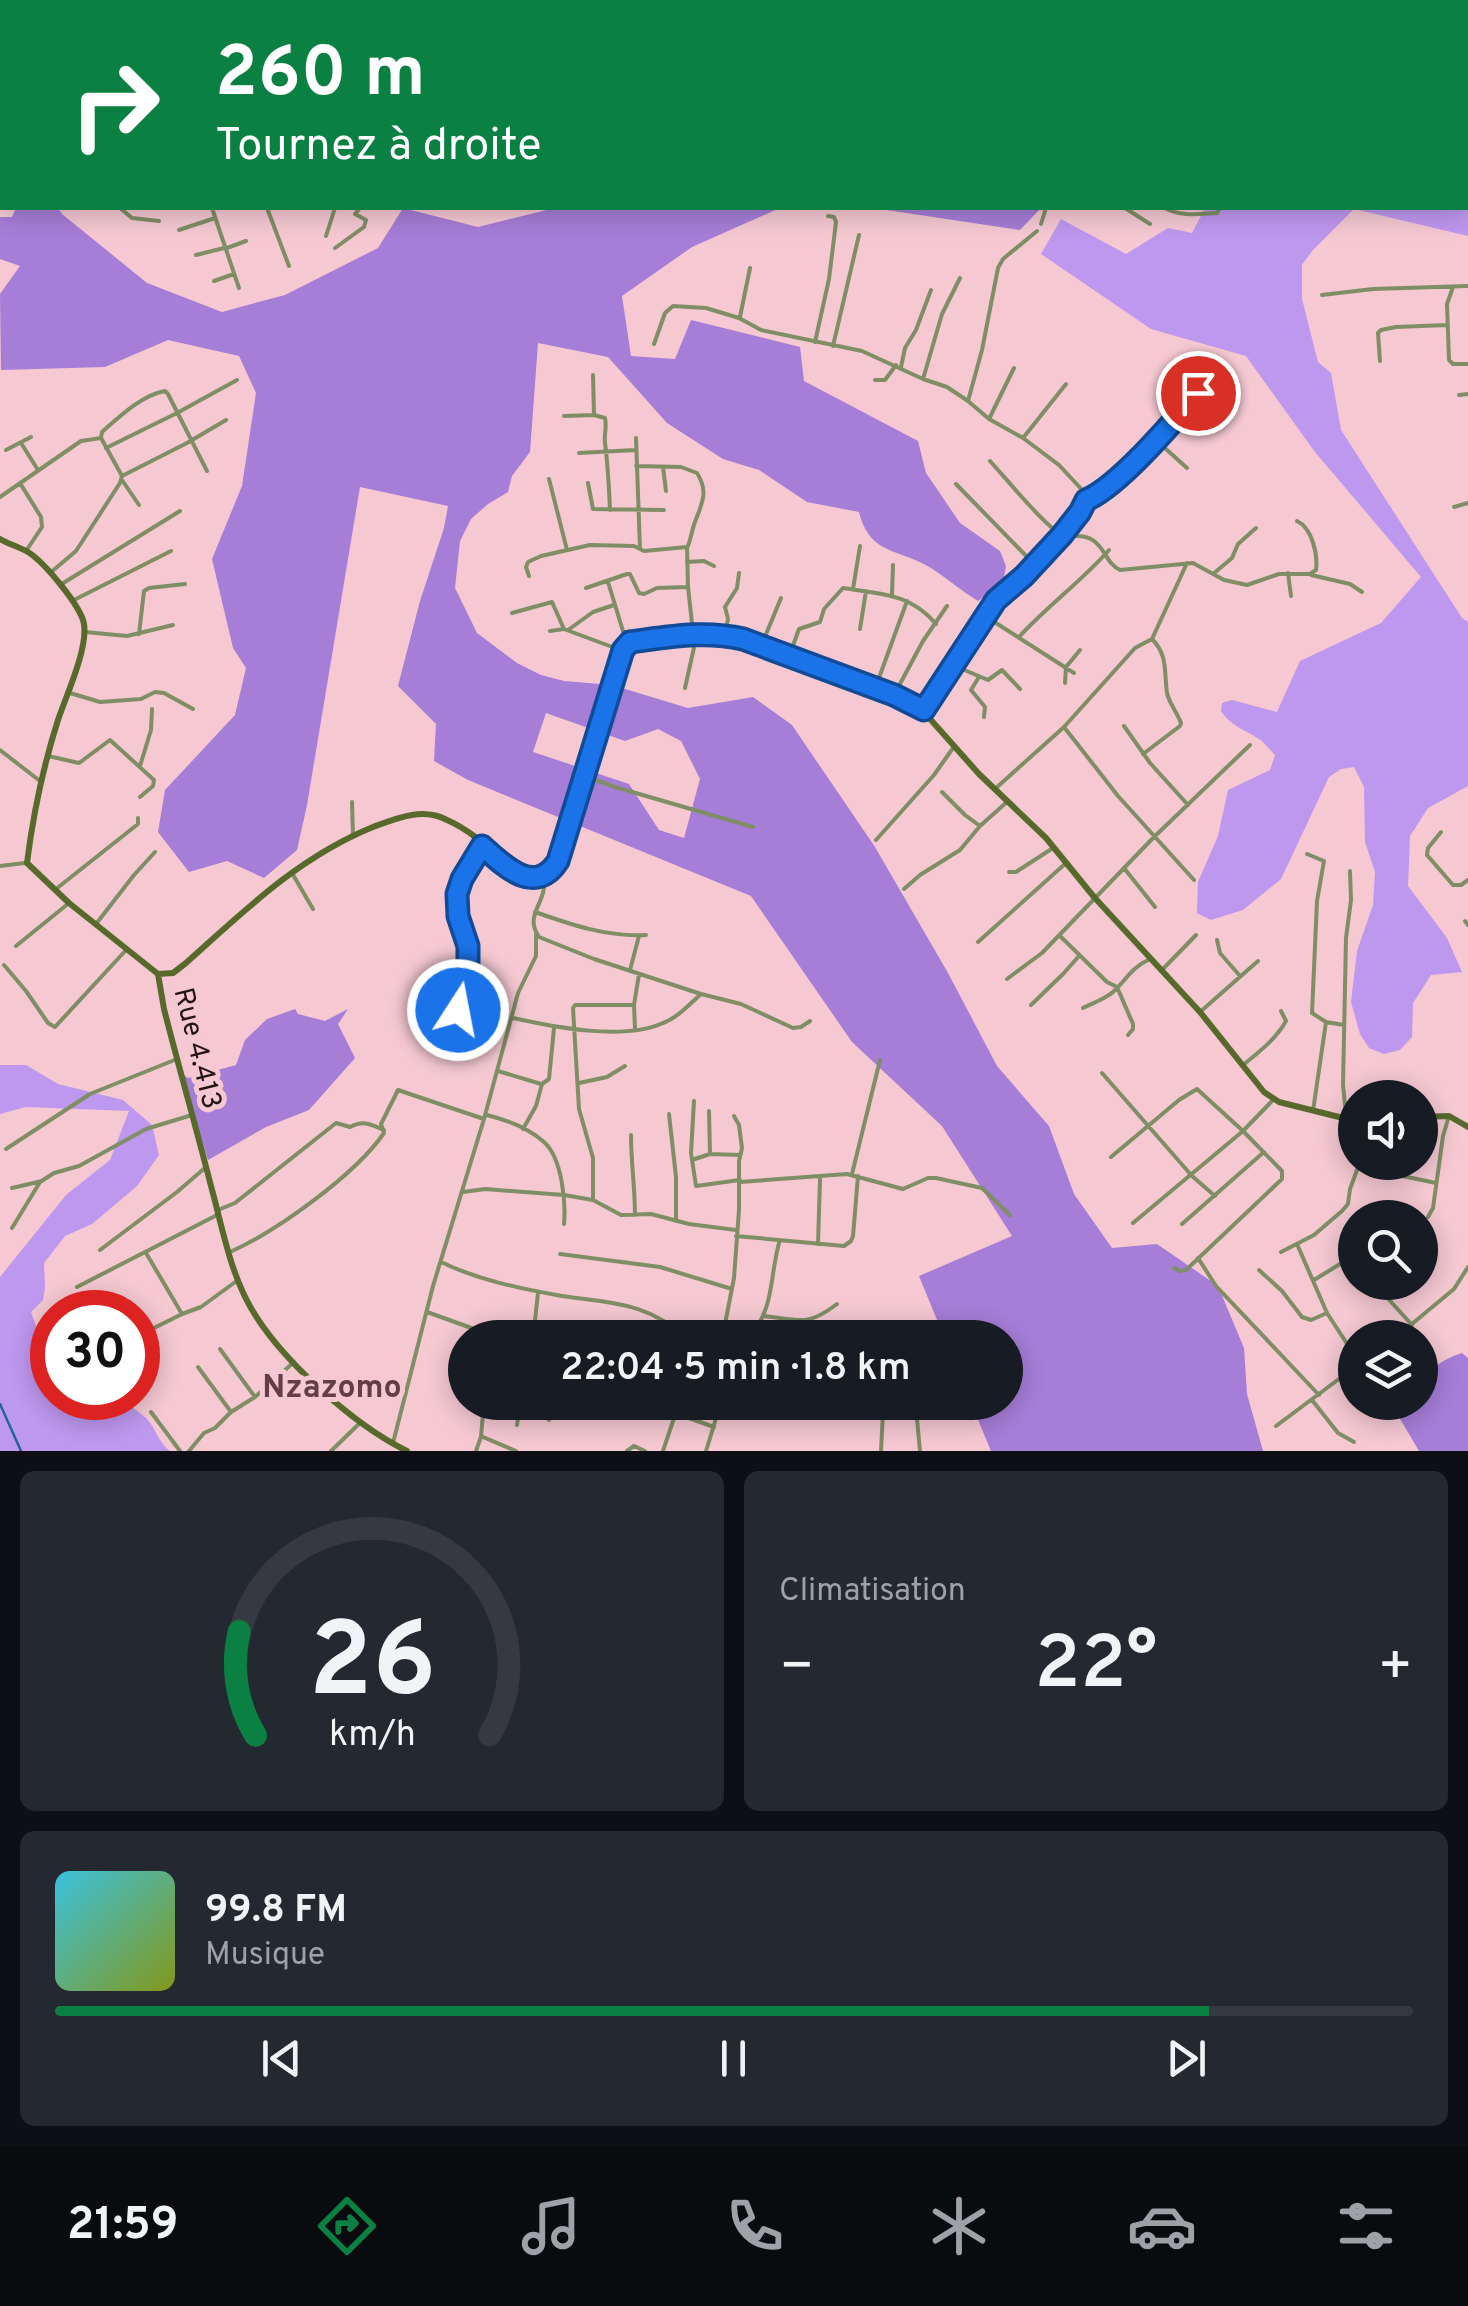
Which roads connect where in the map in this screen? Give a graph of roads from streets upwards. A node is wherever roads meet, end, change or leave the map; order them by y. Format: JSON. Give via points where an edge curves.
{"nodes":[{"id":1,"x":122,"y":210,"type":"edge"},
{"id":2,"x":213,"y":210,"type":"edge"},
{"id":3,"x":268,"y":210,"type":"edge"},
{"id":4,"x":333,"y":210,"type":"edge"},
{"id":5,"x":359,"y":210,"type":"edge"},
{"id":6,"x":1045,"y":210,"type":"edge"},
{"id":7,"x":1128,"y":210,"type":"edge"},
{"id":8,"x":1169,"y":210,"type":"edge"},
{"id":9,"x":1217,"y":210,"type":"edge"},
{"id":10,"x":828,"y":216,"type":"dead end"},
{"id":11,"x":215,"y":218,"type":"junction"},
{"id":12,"x":160,"y":221,"type":"dead end"},
{"id":13,"x":1041,"y":224,"type":"dead end"},
{"id":14,"x":1150,"y":224,"type":"dead end"},
{"id":15,"x":180,"y":230,"type":"dead end"},
{"id":16,"x":1037,"y":232,"type":"dead end"},
{"id":17,"x":860,"y":235,"type":"dead end"},
{"id":18,"x":326,"y":236,"type":"dead end"},
{"id":19,"x":246,"y":241,"type":"dead end"},
{"id":20,"x":225,"y":248,"type":"junction"},
{"id":21,"x":335,"y":248,"type":"dead end"},
{"id":22,"x":196,"y":254,"type":"dead end"},
{"id":23,"x":289,"y":266,"type":"dead end"},
{"id":24,"x":750,"y":268,"type":"dead end"},
{"id":25,"x":234,"y":274,"type":"junction"},
{"id":26,"x":960,"y":278,"type":"dead end"},
{"id":27,"x":214,"y":282,"type":"dead end"},
{"id":28,"x":1468,"y":286,"type":"edge"},
{"id":29,"x":1453,"y":287,"type":"junction"},
{"id":30,"x":239,"y":288,"type":"dead end"},
{"id":31,"x":930,"y":290,"type":"dead end"},
{"id":32,"x":1322,"y":294,"type":"dead end"},
{"id":33,"x":740,"y":318,"type":"junction"},
{"id":34,"x":1448,"y":326,"type":"junction"},
{"id":35,"x":815,"y":342,"type":"junction"},
{"id":36,"x":654,"y":344,"type":"dead end"},
{"id":37,"x":833,"y":346,"type":"junction"},
{"id":38,"x":1380,"y":361,"type":"dead end"},
{"id":39,"x":1468,"y":364,"type":"edge"},
{"id":40,"x":898,"y":366,"type":"junction"},
{"id":41,"x":1014,"y":368,"type":"dead end"},
{"id":42,"x":593,"y":375,"type":"dead end"},
{"id":43,"x":923,"y":379,"type":"junction"},
{"id":44,"x":238,"y":380,"type":"dead end"},
{"id":45,"x":875,"y":380,"type":"dead end"},
{"id":46,"x":1066,"y":384,"type":"dead end"},
{"id":47,"x":1198,"y":393,"type":"dead end"},
{"id":48,"x":1468,"y":394,"type":"edge"},
{"id":49,"x":1459,"y":396,"type":"dead end"},
{"id":50,"x":968,"y":400,"type":"junction"},
{"id":51,"x":177,"y":414,"type":"junction"},
{"id":52,"x":594,"y":415,"type":"junction"},
{"id":53,"x":564,"y":416,"type":"dead end"},
{"id":54,"x":988,"y":419,"type":"junction"},
{"id":55,"x":226,"y":420,"type":"dead end"},
{"id":56,"x":31,"y":437,"type":"dead end"},
{"id":57,"x":101,"y":438,"type":"junction"},
{"id":58,"x":636,"y":438,"type":"dead end"},
{"id":59,"x":1024,"y":438,"type":"junction"},
{"id":60,"x":1156,"y":440,"type":"junction"},
{"id":61,"x":191,"y":441,"type":"junction"},
{"id":62,"x":21,"y":443,"type":"junction"},
{"id":63,"x":106,"y":448,"type":"junction"},
{"id":64,"x":6,"y":450,"type":"dead end"},
{"id":65,"x":635,"y":450,"type":"junction"},
{"id":66,"x":579,"y":452,"type":"dead end"},
{"id":67,"x":608,"y":452,"type":"junction"},
{"id":68,"x":990,"y":461,"type":"dead end"},
{"id":69,"x":636,"y":466,"type":"junction"},
{"id":70,"x":663,"y":467,"type":"junction"},
{"id":71,"x":1186,"y":468,"type":"dead end"},
{"id":72,"x":38,"y":470,"type":"junction"},
{"id":73,"x":207,"y":471,"type":"dead end"},
{"id":74,"x":122,"y":478,"type":"junction"},
{"id":75,"x":548,"y":480,"type":"dead end"},
{"id":76,"x":20,"y":483,"type":"junction"},
{"id":77,"x":588,"y":483,"type":"dead end"},
{"id":78,"x":956,"y":484,"type":"dead end"},
{"id":79,"x":666,"y":491,"type":"dead end"},
{"id":80,"x":0,"y":497,"type":"edge"},
{"id":81,"x":1086,"y":500,"type":"junction"},
{"id":82,"x":1468,"y":504,"type":"edge"},
{"id":83,"x":139,"y":505,"type":"dead end"},
{"id":84,"x":1454,"y":507,"type":"dead end"},
{"id":85,"x":610,"y":510,"type":"junction"},
{"id":86,"x":637,"y":510,"type":"junction"},
{"id":87,"x":664,"y":510,"type":"dead end"},
{"id":88,"x":180,"y":511,"type":"dead end"},
{"id":89,"x":1298,"y":520,"type":"dead end"},
{"id":90,"x":1256,"y":528,"type":"dead end"},
{"id":91,"x":1062,"y":535,"type":"junction"},
{"id":92,"x":0,"y":539,"type":"edge"},
{"id":93,"x":688,"y":546,"type":"junction"},
{"id":94,"x":860,"y":546,"type":"dead end"},
{"id":95,"x":640,"y":549,"type":"junction"},
{"id":96,"x":567,"y":550,"type":"junction"},
{"id":97,"x":26,"y":551,"type":"junction"},
{"id":98,"x":171,"y":551,"type":"dead end"},
{"id":99,"x":1107,"y":552,"type":"junction"},
{"id":100,"x":688,"y":562,"type":"junction"},
{"id":101,"x":1187,"y":563,"type":"junction"},
{"id":102,"x":1035,"y":564,"type":"junction"},
{"id":103,"x":893,"y":565,"type":"dead end"},
{"id":104,"x":714,"y":566,"type":"dead end"},
{"id":105,"x":50,"y":573,"type":"junction"},
{"id":106,"x":1303,"y":573,"type":"junction"},
{"id":107,"x":740,"y":574,"type":"dead end"},
{"id":108,"x":1213,"y":574,"type":"junction"},
{"id":109,"x":1288,"y":574,"type":"junction"},
{"id":110,"x":529,"y":576,"type":"dead end"},
{"id":111,"x":608,"y":580,"type":"junction"},
{"id":112,"x":184,"y":584,"type":"dead end"},
{"id":113,"x":62,"y":588,"type":"junction"},
{"id":114,"x":586,"y":588,"type":"dead end"},
{"id":115,"x":688,"y":588,"type":"junction"},
{"id":116,"x":853,"y":589,"type":"junction"},
{"id":117,"x":866,"y":591,"type":"junction"},
{"id":118,"x":1362,"y":592,"type":"dead end"},
{"id":119,"x":892,"y":594,"type":"junction"},
{"id":120,"x":1291,"y":596,"type":"dead end"},
{"id":121,"x":781,"y":598,"type":"dead end"},
{"id":122,"x":72,"y":601,"type":"junction"},
{"id":123,"x":907,"y":601,"type":"junction"},
{"id":124,"x":614,"y":605,"type":"junction"},
{"id":125,"x":947,"y":606,"type":"dead end"},
{"id":126,"x":512,"y":613,"type":"dead end"},
{"id":127,"x":985,"y":619,"type":"junction"},
{"id":128,"x":173,"y":624,"type":"dead end"},
{"id":129,"x":936,"y":624,"type":"junction"},
{"id":130,"x":860,"y":629,"type":"dead end"},
{"id":131,"x":550,"y":630,"type":"dead end"},
{"id":132,"x":566,"y":630,"type":"junction"},
{"id":133,"x":84,"y":632,"type":"junction"},
{"id":134,"x":695,"y":633,"type":"junction"},
{"id":135,"x":138,"y":634,"type":"junction"},
{"id":136,"x":725,"y":635,"type":"junction"},
{"id":137,"x":1018,"y":637,"type":"junction"},
{"id":138,"x":1152,"y":638,"type":"junction"},
{"id":139,"x":630,"y":642,"type":"junction"},
{"id":140,"x":762,"y":646,"type":"junction"},
{"id":141,"x":623,"y":650,"type":"junction"},
{"id":142,"x":1080,"y":650,"type":"dead end"},
{"id":143,"x":789,"y":656,"type":"junction"},
{"id":144,"x":955,"y":666,"type":"junction"},
{"id":145,"x":1066,"y":667,"type":"junction"},
{"id":146,"x":1074,"y":673,"type":"dead end"},
{"id":147,"x":979,"y":677,"type":"junction"},
{"id":148,"x":1065,"y":683,"type":"dead end"},
{"id":149,"x":685,"y":688,"type":"dead end"},
{"id":150,"x":875,"y":688,"type":"junction"},
{"id":151,"x":1020,"y":689,"type":"dead end"},
{"id":152,"x":68,"y":692,"type":"junction"},
{"id":153,"x":894,"y":695,"type":"junction"},
{"id":154,"x":152,"y":709,"type":"dead end"},
{"id":155,"x":193,"y":709,"type":"dead end"},
{"id":156,"x":924,"y":710,"type":"junction"},
{"id":157,"x":984,"y":717,"type":"dead end"},
{"id":158,"x":1124,"y":726,"type":"dead end"},
{"id":159,"x":1064,"y":727,"type":"junction"},
{"id":160,"x":1250,"y":745,"type":"dead end"},
{"id":161,"x":954,"y":746,"type":"junction"},
{"id":162,"x":0,"y":750,"type":"edge"},
{"id":163,"x":1143,"y":754,"type":"junction"},
{"id":164,"x":48,"y":756,"type":"junction"},
{"id":165,"x":140,"y":766,"type":"junction"},
{"id":166,"x":584,"y":776,"type":"junction"},
{"id":167,"x":42,"y":782,"type":"junction"},
{"id":168,"x":996,"y":789,"type":"junction"},
{"id":169,"x":942,"y":792,"type":"dead end"},
{"id":170,"x":140,"y":797,"type":"dead end"},
{"id":171,"x":1008,"y":801,"type":"junction"},
{"id":172,"x":352,"y":802,"type":"dead end"},
{"id":173,"x":1188,"y":804,"type":"junction"},
{"id":174,"x":138,"y":818,"type":"dead end"},
{"id":175,"x":980,"y":826,"type":"junction"},
{"id":176,"x":753,"y":827,"type":"dead end"},
{"id":177,"x":1441,"y":832,"type":"dead end"},
{"id":178,"x":353,"y":836,"type":"junction"},
{"id":179,"x":1154,"y":837,"type":"junction"},
{"id":180,"x":876,"y":840,"type":"dead end"},
{"id":181,"x":482,"y":846,"type":"junction"},
{"id":182,"x":1053,"y":848,"type":"junction"},
{"id":183,"x":156,"y":852,"type":"dead end"},
{"id":184,"x":1307,"y":854,"type":"dead end"},
{"id":185,"x":26,"y":863,"type":"junction"},
{"id":186,"x":1066,"y":863,"type":"junction"},
{"id":187,"x":0,"y":866,"type":"edge"},
{"id":188,"x":1123,"y":868,"type":"junction"},
{"id":189,"x":1350,"y":871,"type":"dead end"},
{"id":190,"x":292,"y":872,"type":"junction"},
{"id":191,"x":1009,"y":872,"type":"dead end"},
{"id":192,"x":544,"y":877,"type":"junction"},
{"id":193,"x":1194,"y":880,"type":"dead end"},
{"id":194,"x":1468,"y":880,"type":"edge"},
{"id":195,"x":55,"y":889,"type":"junction"},
{"id":196,"x":904,"y":889,"type":"dead end"},
{"id":197,"x":1094,"y":897,"type":"junction"},
{"id":198,"x":69,"y":903,"type":"junction"},
{"id":199,"x":1155,"y":907,"type":"dead end"},
{"id":200,"x":313,"y":909,"type":"dead end"},
{"id":201,"x":535,"y":912,"type":"junction"},
{"id":202,"x":96,"y":924,"type":"junction"},
{"id":203,"x":536,"y":934,"type":"junction"},
{"id":204,"x":1059,"y":934,"type":"junction"},
{"id":205,"x":639,"y":935,"type":"junction"},
{"id":206,"x":646,"y":935,"type":"dead end"},
{"id":207,"x":1196,"y":935,"type":"dead end"},
{"id":208,"x":1218,"y":940,"type":"dead end"},
{"id":209,"x":978,"y":942,"type":"dead end"},
{"id":210,"x":16,"y":946,"type":"dead end"},
{"id":211,"x":127,"y":949,"type":"junction"},
{"id":212,"x":1078,"y":956,"type":"junction"},
{"id":213,"x":1150,"y":959,"type":"junction"},
{"id":214,"x":1258,"y":961,"type":"dead end"},
{"id":215,"x":4,"y":965,"type":"dead end"},
{"id":216,"x":630,"y":970,"type":"junction"},
{"id":217,"x":1161,"y":971,"type":"junction"},
{"id":218,"x":639,"y":973,"type":"junction"},
{"id":219,"x":158,"y":974,"type":"junction"},
{"id":220,"x":1240,"y":976,"type":"junction"},
{"id":221,"x":1007,"y":979,"type":"dead end"},
{"id":222,"x":1117,"y":987,"type":"junction"},
{"id":223,"x":701,"y":994,"type":"junction"},
{"id":224,"x":634,"y":1005,"type":"junction"},
{"id":225,"x":1031,"y":1005,"type":"dead end"},
{"id":226,"x":1083,"y":1008,"type":"dead end"},
{"id":227,"x":1281,"y":1011,"type":"dead end"},
{"id":228,"x":1200,"y":1012,"type":"junction"},
{"id":229,"x":511,"y":1017,"type":"junction"},
{"id":230,"x":810,"y":1021,"type":"dead end"},
{"id":231,"x":1326,"y":1022,"type":"junction"},
{"id":232,"x":1344,"y":1025,"type":"junction"},
{"id":233,"x":453,"y":1027,"type":"dead end"},
{"id":234,"x":554,"y":1027,"type":"junction"},
{"id":235,"x":635,"y":1029,"type":"junction"},
{"id":236,"x":572,"y":1030,"type":"junction"},
{"id":237,"x":1128,"y":1035,"type":"dead end"},
{"id":238,"x":177,"y":1059,"type":"junction"},
{"id":239,"x":880,"y":1060,"type":"dead end"},
{"id":240,"x":1243,"y":1065,"type":"junction"},
{"id":241,"x":625,"y":1066,"type":"dead end"},
{"id":242,"x":498,"y":1071,"type":"junction"},
{"id":243,"x":1102,"y":1074,"type":"dead end"},
{"id":244,"x":1343,"y":1080,"type":"edge"},
{"id":245,"x":576,"y":1083,"type":"junction"},
{"id":246,"x":542,"y":1084,"type":"junction"},
{"id":247,"x":1272,"y":1100,"type":"junction"},
{"id":248,"x":694,"y":1101,"type":"dead end"},
{"id":249,"x":709,"y":1111,"type":"dead end"},
{"id":250,"x":1312,"y":1111,"type":"junction"},
{"id":251,"x":669,"y":1114,"type":"dead end"},
{"id":252,"x":192,"y":1115,"type":"junction"},
{"id":253,"x":734,"y":1116,"type":"dead end"},
{"id":254,"x":1438,"y":1116,"type":"edge"},
{"id":255,"x":1448,"y":1116,"type":"junction"},
{"id":256,"x":485,"y":1117,"type":"junction"},
{"id":257,"x":1338,"y":1117,"type":"edge"},
{"id":258,"x":1150,"y":1126,"type":"junction"},
{"id":259,"x":1468,"y":1126,"type":"edge"},
{"id":260,"x":524,"y":1129,"type":"junction"},
{"id":261,"x":384,"y":1130,"type":"junction"},
{"id":262,"x":1243,"y":1131,"type":"junction"},
{"id":263,"x":631,"y":1135,"type":"dead end"},
{"id":264,"x":6,"y":1149,"type":"dead end"},
{"id":265,"x":1264,"y":1152,"type":"junction"},
{"id":266,"x":710,"y":1154,"type":"junction"},
{"id":267,"x":740,"y":1156,"type":"junction"},
{"id":268,"x":1111,"y":1157,"type":"dead end"},
{"id":269,"x":692,"y":1160,"type":"junction"},
{"id":270,"x":206,"y":1166,"type":"junction"},
{"id":271,"x":854,"y":1175,"type":"junction"},
{"id":272,"x":820,"y":1176,"type":"junction"},
{"id":273,"x":1192,"y":1176,"type":"junction"},
{"id":274,"x":42,"y":1180,"type":"junction"},
{"id":275,"x":1354,"y":1180,"type":"edge"},
{"id":276,"x":1422,"y":1180,"type":"edge"},
{"id":277,"x":740,"y":1181,"type":"junction"},
{"id":278,"x":1436,"y":1183,"type":"junction"},
{"id":279,"x":12,"y":1188,"type":"dead end"},
{"id":280,"x":462,"y":1192,"type":"junction"},
{"id":281,"x":564,"y":1195,"type":"junction"},
{"id":282,"x":1214,"y":1196,"type":"junction"},
{"id":283,"x":593,"y":1200,"type":"junction"},
{"id":284,"x":1434,"y":1200,"type":"edge"},
{"id":285,"x":218,"y":1212,"type":"junction"},
{"id":286,"x":635,"y":1216,"type":"junction"},
{"id":287,"x":1010,"y":1216,"type":"dead end"},
{"id":288,"x":676,"y":1220,"type":"junction"},
{"id":289,"x":564,"y":1224,"type":"dead end"},
{"id":290,"x":1133,"y":1224,"type":"dead end"},
{"id":291,"x":1182,"y":1224,"type":"dead end"},
{"id":292,"x":12,"y":1228,"type":"dead end"},
{"id":293,"x":736,"y":1233,"type":"junction"},
{"id":294,"x":779,"y":1241,"type":"junction"},
{"id":295,"x":818,"y":1244,"type":"junction"},
{"id":296,"x":1297,"y":1244,"type":"junction"},
{"id":297,"x":100,"y":1250,"type":"dead end"},
{"id":298,"x":230,"y":1252,"type":"junction"},
{"id":299,"x":1281,"y":1252,"type":"dead end"},
{"id":300,"x":146,"y":1253,"type":"junction"},
{"id":301,"x":560,"y":1254,"type":"dead end"},
{"id":302,"x":1198,"y":1258,"type":"junction"},
{"id":303,"x":441,"y":1262,"type":"junction"},
{"id":304,"x":1338,"y":1265,"type":"edge"},
{"id":305,"x":1468,"y":1267,"type":"edge"},
{"id":306,"x":1174,"y":1268,"type":"dead end"},
{"id":307,"x":1259,"y":1270,"type":"dead end"},
{"id":308,"x":238,"y":1280,"type":"junction"},
{"id":309,"x":1314,"y":1280,"type":"junction"},
{"id":310,"x":77,"y":1287,"type":"dead end"},
{"id":311,"x":732,"y":1289,"type":"junction"},
{"id":312,"x":539,"y":1290,"type":"junction"},
{"id":313,"x":1389,"y":1300,"type":"edge"},
{"id":314,"x":837,"y":1304,"type":"dead end"},
{"id":315,"x":427,"y":1312,"type":"junction"},
{"id":316,"x":1327,"y":1312,"type":"junction"},
{"id":317,"x":182,"y":1314,"type":"junction"},
{"id":318,"x":764,"y":1316,"type":"junction"},
{"id":319,"x":449,"y":1320,"type":"edge"},
{"id":320,"x":535,"y":1320,"type":"edge"},
{"id":321,"x":664,"y":1320,"type":"edge"},
{"id":322,"x":726,"y":1320,"type":"edge"},
{"id":323,"x":761,"y":1320,"type":"edge"},
{"id":324,"x":1407,"y":1320,"type":"edge"},
{"id":325,"x":1418,"y":1320,"type":"edge"},
{"id":326,"x":160,"y":1325,"type":"edge"},
{"id":327,"x":1338,"y":1329,"type":"edge"},
{"id":328,"x":220,"y":1349,"type":"dead end"},
{"id":329,"x":294,"y":1362,"type":"junction"},
{"id":330,"x":198,"y":1366,"type":"dead end"},
{"id":331,"x":1338,"y":1380,"type":"edge"},
{"id":332,"x":255,"y":1396,"type":"junction"},
{"id":333,"x":1318,"y":1396,"type":"junction"},
{"id":334,"x":1312,"y":1400,"type":"junction"},
{"id":335,"x":231,"y":1412,"type":"junction"},
{"id":336,"x":156,"y":1420,"type":"edge"},
{"id":337,"x":482,"y":1420,"type":"edge"},
{"id":338,"x":518,"y":1420,"type":"edge"},
{"id":339,"x":674,"y":1420,"type":"edge"},
{"id":340,"x":692,"y":1420,"type":"edge"},
{"id":341,"x":716,"y":1420,"type":"edge"},
{"id":342,"x":883,"y":1420,"type":"edge"},
{"id":343,"x":916,"y":1420,"type":"edge"},
{"id":344,"x":361,"y":1422,"type":"junction"},
{"id":345,"x":517,"y":1425,"type":"dead end"},
{"id":346,"x":1276,"y":1426,"type":"dead end"},
{"id":347,"x":714,"y":1427,"type":"junction"},
{"id":348,"x":481,"y":1437,"type":"junction"},
{"id":349,"x":1354,"y":1442,"type":"dead end"},
{"id":350,"x":393,"y":1444,"type":"junction"},
{"id":351,"x":180,"y":1451,"type":"edge"},
{"id":352,"x":189,"y":1451,"type":"edge"},
{"id":353,"x":331,"y":1451,"type":"edge"},
{"id":354,"x":407,"y":1451,"type":"edge"},
{"id":355,"x":476,"y":1451,"type":"edge"},
{"id":356,"x":516,"y":1451,"type":"edge"},
{"id":357,"x":627,"y":1451,"type":"edge"},
{"id":358,"x":645,"y":1451,"type":"edge"},
{"id":359,"x":664,"y":1451,"type":"edge"},
{"id":360,"x":706,"y":1451,"type":"edge"},
{"id":361,"x":881,"y":1451,"type":"edge"},
{"id":362,"x":920,"y":1451,"type":"edge"}],
"edges":[{"from":1,"to":12,"type":"street"},
{"from":2,"to":11,"type":"street"},
{"from":3,"to":23,"type":"street"},
{"from":4,"to":18,"type":"street"},
{"from":5,"to":21,"type":"street","via":[[364,227]]},
{"from":6,"to":13,"type":"street"},
{"from":7,"to":14,"type":"street"},
{"from":8,"to":9,"type":"street"},
{"from":10,"to":35,"type":"street","via":[[836,222]]},
{"from":11,"to":15,"type":"street"},
{"from":11,"to":20,"type":"street"},
{"from":16,"to":50,"type":"street","via":[[998,268]]},
{"from":17,"to":37,"type":"street"},
{"from":19,"to":20,"type":"street"},
{"from":20,"to":22,"type":"street"},
{"from":20,"to":25,"type":"street"},
{"from":24,"to":33,"type":"street"},
{"from":25,"to":27,"type":"street"},
{"from":25,"to":30,"type":"street"},
{"from":26,"to":43,"type":"street"},
{"from":28,"to":29,"type":"street"},
{"from":29,"to":32,"type":"street"},
{"from":29,"to":34,"type":"street"},
{"from":31,"to":40,"type":"street"},
{"from":33,"to":35,"type":"street","via":[[761,330]]},
{"from":33,"to":36,"type":"street","via":[[673,306]]},
{"from":34,"to":38,"type":"street","via":[[1381,330]]},
{"from":34,"to":39,"type":"street","via":[[1450,362]]},
{"from":35,"to":37,"type":"street"},
{"from":37,"to":40,"type":"street"},
{"from":40,"to":43,"type":"street"},
{"from":40,"to":45,"type":"street","via":[[885,380]]},
{"from":41,"to":54,"type":"street"},
{"from":42,"to":52,"type":"street"},
{"from":43,"to":50,"type":"street"},
{"from":44,"to":51,"type":"street"},
{"from":46,"to":59,"type":"street"},
{"from":47,"to":60,"type":"street"},
{"from":48,"to":49,"type":"street"},
{"from":50,"to":54,"type":"street"},
{"from":51,"to":57,"type":"street","via":[[160,390],[104,428]]},
{"from":51,"to":61,"type":"street"},
{"from":51,"to":63,"type":"street"},
{"from":52,"to":53,"type":"street"},
{"from":52,"to":67,"type":"street","via":[[607,422]]},
{"from":54,"to":59,"type":"street"},
{"from":55,"to":61,"type":"street"},
{"from":56,"to":62,"type":"street"},
{"from":57,"to":63,"type":"street"},
{"from":57,"to":72,"type":"street","via":[[80,441]]},
{"from":58,"to":65,"type":"street"},
{"from":59,"to":81,"type":"street","via":[[1059,465]]},
{"from":60,"to":71,"type":"street"},
{"from":60,"to":81,"type":"street"},
{"from":61,"to":73,"type":"street"},
{"from":61,"to":74,"type":"street"},
{"from":62,"to":64,"type":"street"},
{"from":62,"to":72,"type":"street"},
{"from":63,"to":74,"type":"street"},
{"from":65,"to":67,"type":"street"},
{"from":65,"to":69,"type":"street"},
{"from":66,"to":67,"type":"street"},
{"from":67,"to":85,"type":"street"},
{"from":68,"to":91,"type":"street"},
{"from":69,"to":70,"type":"street"},
{"from":69,"to":86,"type":"street"},
{"from":70,"to":79,"type":"street"},
{"from":70,"to":93,"type":"street","via":[[692,470],[703,485]]},
{"from":72,"to":76,"type":"street"},
{"from":74,"to":83,"type":"street"},
{"from":74,"to":105,"type":"street","via":[[76,551]]},
{"from":75,"to":96,"type":"street"},
{"from":76,"to":80,"type":"street"},
{"from":76,"to":97,"type":"street","via":[[42,522]]},
{"from":77,"to":85,"type":"street","via":[[591,507]]},
{"from":78,"to":102,"type":"street"},
{"from":81,"to":91,"type":"street"},
{"from":82,"to":84,"type":"street"},
{"from":85,"to":86,"type":"street"},
{"from":86,"to":87,"type":"street"},
{"from":86,"to":95,"type":"street"},
{"from":88,"to":113,"type":"street"},
{"from":89,"to":106,"type":"street","via":[[1307,527],[1317,564],[1314,573]]},
{"from":90,"to":108,"type":"street"},
{"from":91,"to":99,"type":"street","via":[[1086,536]]},
{"from":91,"to":102,"type":"street"},
{"from":92,"to":97,"type":"street"},
{"from":93,"to":95,"type":"street"},
{"from":93,"to":100,"type":"street"},
{"from":94,"to":116,"type":"street"},
{"from":95,"to":96,"type":"street","via":[[615,544]]},
{"from":96,"to":110,"type":"street","via":[[528,562]]},
{"from":97,"to":105,"type":"street"},
{"from":98,"to":122,"type":"street"},
{"from":99,"to":101,"type":"street","via":[[1120,570]]},
{"from":99,"to":137,"type":"street"},
{"from":100,"to":104,"type":"street"},
{"from":100,"to":115,"type":"street"},
{"from":101,"to":108,"type":"street"},
{"from":101,"to":138,"type":"street"},
{"from":102,"to":127,"type":"street"},
{"from":103,"to":119,"type":"street"},
{"from":105,"to":113,"type":"street"},
{"from":106,"to":109,"type":"street"},
{"from":106,"to":118,"type":"street"},
{"from":107,"to":136,"type":"street","via":[[725,607]]},
{"from":108,"to":109,"type":"street","via":[[1247,585]]},
{"from":109,"to":120,"type":"street"},
{"from":111,"to":114,"type":"street"},
{"from":111,"to":115,"type":"street","via":[[630,574],[644,594]]},
{"from":111,"to":124,"type":"street"},
{"from":112,"to":135,"type":"street","via":[[144,592]]},
{"from":113,"to":122,"type":"street"},
{"from":115,"to":134,"type":"street"},
{"from":116,"to":117,"type":"street"},
{"from":116,"to":143,"type":"street","via":[[840,589],[820,622],[799,630]]},
{"from":117,"to":119,"type":"street"},
{"from":117,"to":130,"type":"street"},
{"from":119,"to":123,"type":"street"},
{"from":121,"to":140,"type":"street"},
{"from":122,"to":133,"type":"street"},
{"from":123,"to":129,"type":"street"},
{"from":123,"to":150,"type":"street"},
{"from":124,"to":132,"type":"street"},
{"from":124,"to":139,"type":"street"},
{"from":125,"to":129,"type":"street"},
{"from":126,"to":132,"type":"street","via":[[552,602]]},
{"from":127,"to":137,"type":"street"},
{"from":127,"to":144,"type":"street"},
{"from":128,"to":135,"type":"street"},
{"from":129,"to":153,"type":"street"},
{"from":131,"to":132,"type":"street"},
{"from":132,"to":141,"type":"street"},
{"from":133,"to":135,"type":"street"},
{"from":133,"to":152,"type":"street"},
{"from":134,"to":136,"type":"street"},
{"from":134,"to":139,"type":"street"},
{"from":134,"to":149,"type":"street"},
{"from":136,"to":140,"type":"street"},
{"from":137,"to":145,"type":"street"},
{"from":138,"to":159,"type":"street","via":[[1135,648]]},
{"from":138,"to":163,"type":"street","via":[[1181,722]]},
{"from":139,"to":141,"type":"street"},
{"from":140,"to":143,"type":"street"},
{"from":141,"to":166,"type":"street"},
{"from":142,"to":145,"type":"street"},
{"from":143,"to":150,"type":"street"},
{"from":144,"to":147,"type":"street"},
{"from":144,"to":156,"type":"street"},
{"from":145,"to":146,"type":"street"},
{"from":145,"to":148,"type":"street"},
{"from":147,"to":151,"type":"street","via":[[988,680],[1002,670]]},
{"from":147,"to":157,"type":"street","via":[[971,694],[985,707]]},
{"from":150,"to":153,"type":"street"},
{"from":152,"to":155,"type":"street","via":[[100,702],[155,692]]},
{"from":152,"to":164,"type":"street"},
{"from":153,"to":156,"type":"street"},
{"from":154,"to":165,"type":"street"},
{"from":156,"to":161,"type":"street"},
{"from":158,"to":163,"type":"street"},
{"from":159,"to":168,"type":"street"},
{"from":159,"to":179,"type":"street"},
{"from":160,"to":173,"type":"street"},
{"from":161,"to":168,"type":"street"},
{"from":161,"to":180,"type":"street"},
{"from":162,"to":167,"type":"street"},
{"from":163,"to":173,"type":"street"},
{"from":164,"to":165,"type":"street","via":[[79,763],[110,740]]},
{"from":164,"to":167,"type":"street"},
{"from":165,"to":170,"type":"street","via":[[154,783]]},
{"from":166,"to":176,"type":"street"},
{"from":166,"to":192,"type":"street","via":[[558,861]]},
{"from":167,"to":185,"type":"street"},
{"from":168,"to":171,"type":"street"},
{"from":169,"to":175,"type":"street"},
{"from":171,"to":175,"type":"street"},
{"from":171,"to":182,"type":"street"},
{"from":172,"to":178,"type":"street"},
{"from":173,"to":179,"type":"street"},
{"from":174,"to":195,"type":"street"},
{"from":175,"to":196,"type":"street","via":[[960,850]]},
{"from":177,"to":194,"type":"street","via":[[1427,855],[1453,884]]},
{"from":178,"to":181,"type":"street","via":[[430,813]]},
{"from":178,"to":190,"type":"street"},
{"from":179,"to":188,"type":"street"},
{"from":179,"to":193,"type":"street"},
{"from":181,"to":192,"type":"street","via":[[511,871]]},
{"from":181,"to":233,"type":"street","via":[[457,894],[468,988]]},
{"from":182,"to":186,"type":"street"},
{"from":182,"to":191,"type":"street"},
{"from":183,"to":202,"type":"street"},
{"from":184,"to":231,"type":"street","via":[[1324,861],[1311,1008]]},
{"from":185,"to":187,"type":"street"},
{"from":185,"to":195,"type":"street","name":"Rue 4.413"},
{"from":186,"to":197,"type":"street"},
{"from":186,"to":209,"type":"street"},
{"from":188,"to":197,"type":"street"},
{"from":188,"to":199,"type":"street"},
{"from":189,"to":232,"type":"street"},
{"from":190,"to":200,"type":"street"},
{"from":190,"to":219,"type":"street","via":[[173,973]]},
{"from":192,"to":201,"type":"street","via":[[546,890]]},
{"from":195,"to":198,"type":"street","name":"Rue 4.413"},
{"from":197,"to":204,"type":"street"},
{"from":197,"to":213,"type":"street"},
{"from":198,"to":202,"type":"street","name":"Rue 4.413"},
{"from":198,"to":210,"type":"street"},
{"from":201,"to":203,"type":"street"},
{"from":201,"to":205,"type":"street","via":[[582,929]]},
{"from":202,"to":211,"type":"street","name":"Rue 4.413"},
{"from":203,"to":216,"type":"street"},
{"from":203,"to":229,"type":"street","via":[[536,956]]},
{"from":204,"to":212,"type":"street"},
{"from":204,"to":221,"type":"street"},
{"from":205,"to":206,"type":"street"},
{"from":205,"to":216,"type":"street"},
{"from":207,"to":217,"type":"street"},
{"from":208,"to":220,"type":"street"},
{"from":211,"to":215,"type":"street","via":[[54,1027]]},
{"from":211,"to":219,"type":"street","name":"Rue 4.413"},
{"from":212,"to":222,"type":"street"},
{"from":212,"to":225,"type":"street"},
{"from":213,"to":217,"type":"street"},
{"from":213,"to":222,"type":"street"},
{"from":214,"to":220,"type":"street"},
{"from":216,"to":218,"type":"street"},
{"from":217,"to":228,"type":"street"},
{"from":218,"to":223,"type":"street"},
{"from":218,"to":224,"type":"street"},
{"from":219,"to":238,"type":"street","name":"Rue 4.413"},
{"from":220,"to":228,"type":"street"},
{"from":222,"to":226,"type":"street"},
{"from":222,"to":237,"type":"street","via":[[1133,1024]]},
{"from":223,"to":230,"type":"street","via":[[793,1028]]},
{"from":223,"to":235,"type":"street","via":[[665,1023]]},
{"from":224,"to":235,"type":"street"},
{"from":224,"to":236,"type":"street","via":[[574,1005]]},
{"from":227,"to":240,"type":"street","via":[[1284,1025]]},
{"from":228,"to":240,"type":"street"},
{"from":229,"to":234,"type":"street"},
{"from":229,"to":242,"type":"street"},
{"from":231,"to":232,"type":"street"},
{"from":231,"to":250,"type":"street"},
{"from":232,"to":244,"type":"street"},
{"from":234,"to":236,"type":"street"},
{"from":234,"to":246,"type":"street","via":[[552,1068]]},
{"from":235,"to":236,"type":"street"},
{"from":236,"to":245,"type":"street"},
{"from":238,"to":252,"type":"street","name":"Rue 4.413"},
{"from":238,"to":264,"type":"street","via":[[90,1094]]},
{"from":239,"to":271,"type":"street"},
{"from":240,"to":247,"type":"street"},
{"from":241,"to":245,"type":"street"},
{"from":242,"to":246,"type":"street"},
{"from":242,"to":256,"type":"street"},
{"from":243,"to":258,"type":"street"},
{"from":245,"to":283,"type":"street","via":[[593,1158]]},
{"from":246,"to":260,"type":"street"},
{"from":247,"to":250,"type":"street"},
{"from":247,"to":262,"type":"street"},
{"from":248,"to":269,"type":"street"},
{"from":249,"to":266,"type":"street"},
{"from":250,"to":257,"type":"street"},
{"from":251,"to":288,"type":"street"},
{"from":252,"to":270,"type":"street","name":"Rue 4.413"},
{"from":252,"to":274,"type":"street","via":[[146,1129]]},
{"from":253,"to":267,"type":"street"},
{"from":254,"to":255,"type":"street"},
{"from":255,"to":259,"type":"street"},
{"from":255,"to":278,"type":"street"},
{"from":256,"to":260,"type":"street"},
{"from":256,"to":261,"type":"street","via":[[401,1089]]},
{"from":256,"to":280,"type":"street"},
{"from":258,"to":262,"type":"street","via":[[1198,1089]]},
{"from":258,"to":268,"type":"street"},
{"from":258,"to":273,"type":"street"},
{"from":260,"to":281,"type":"street","via":[[552,1152]]},
{"from":261,"to":285,"type":"street","via":[[367,1122],[336,1123]]},
{"from":261,"to":298,"type":"street","via":[[322,1192]]},
{"from":262,"to":265,"type":"street"},
{"from":262,"to":273,"type":"street"},
{"from":263,"to":286,"type":"street"},
{"from":265,"to":282,"type":"street"},
{"from":265,"to":302,"type":"street","via":[[1282,1179]]},
{"from":266,"to":267,"type":"street"},
{"from":266,"to":269,"type":"street"},
{"from":267,"to":277,"type":"street"},
{"from":269,"to":277,"type":"street","via":[[696,1186]]},
{"from":270,"to":285,"type":"street","name":"Rue 4.413"},
{"from":270,"to":297,"type":"street"},
{"from":271,"to":272,"type":"street"},
{"from":271,"to":287,"type":"street","via":[[899,1189],[931,1178],[976,1186]]},
{"from":271,"to":295,"type":"street","via":[[852,1241]]},
{"from":272,"to":277,"type":"street"},
{"from":272,"to":295,"type":"street"},
{"from":273,"to":282,"type":"street"},
{"from":273,"to":290,"type":"street"},
{"from":274,"to":279,"type":"street"},
{"from":274,"to":292,"type":"street"},
{"from":275,"to":296,"type":"street","via":[[1346,1206]]},
{"from":276,"to":278,"type":"street"},
{"from":277,"to":293,"type":"street"},
{"from":278,"to":284,"type":"street"},
{"from":280,"to":281,"type":"street"},
{"from":280,"to":303,"type":"street"},
{"from":281,"to":283,"type":"street"},
{"from":281,"to":289,"type":"street"},
{"from":282,"to":291,"type":"street"},
{"from":283,"to":286,"type":"street"},
{"from":285,"to":298,"type":"street","name":"Rue 4.413"},
{"from":285,"to":300,"type":"street"},
{"from":286,"to":288,"type":"street"},
{"from":288,"to":293,"type":"street"},
{"from":293,"to":294,"type":"street"},
{"from":293,"to":311,"type":"street"},
{"from":294,"to":295,"type":"street"},
{"from":294,"to":318,"type":"street"},
{"from":296,"to":299,"type":"street"},
{"from":296,"to":309,"type":"street"},
{"from":298,"to":308,"type":"street","name":"Rue 4.413"},
{"from":300,"to":310,"type":"street"},
{"from":300,"to":317,"type":"street"},
{"from":301,"to":311,"type":"street","via":[[660,1267]]},
{"from":302,"to":306,"type":"street","via":[[1183,1272]]},
{"from":302,"to":333,"type":"street"},
{"from":303,"to":312,"type":"street"},
{"from":303,"to":315,"type":"street"},
{"from":304,"to":309,"type":"street"},
{"from":305,"to":325,"type":"street"},
{"from":307,"to":316,"type":"street","via":[[1302,1316],[1311,1320]]},
{"from":308,"to":317,"type":"street"},
{"from":308,"to":329,"type":"street","name":"Rue 4.413","via":[[254,1314]]},
{"from":309,"to":316,"type":"street"},
{"from":311,"to":322,"type":"street"},
{"from":312,"to":320,"type":"street"},
{"from":312,"to":321,"type":"street","via":[[647,1310]]},
{"from":313,"to":324,"type":"street"},
{"from":314,"to":318,"type":"street","via":[[806,1320]]},
{"from":315,"to":319,"type":"street"},
{"from":315,"to":350,"type":"street"},
{"from":316,"to":327,"type":"street"},
{"from":317,"to":326,"type":"street"},
{"from":318,"to":323,"type":"street"},
{"from":328,"to":332,"type":"street"},
{"from":329,"to":332,"type":"street"},
{"from":329,"to":344,"type":"street","name":"Rue 4.413"},
{"from":330,"to":335,"type":"street"},
{"from":331,"to":333,"type":"street"},
{"from":332,"to":335,"type":"street"},
{"from":333,"to":334,"type":"street"},
{"from":334,"to":346,"type":"street"},
{"from":334,"to":349,"type":"street"},
{"from":335,"to":352,"type":"street"},
{"from":336,"to":351,"type":"street"},
{"from":337,"to":348,"type":"street"},
{"from":338,"to":345,"type":"street"},
{"from":339,"to":359,"type":"street"},
{"from":340,"to":347,"type":"street"},
{"from":341,"to":347,"type":"street"},
{"from":342,"to":361,"type":"street"},
{"from":343,"to":362,"type":"street"},
{"from":344,"to":350,"type":"street","name":"Rue 4.413"},
{"from":344,"to":353,"type":"street"},
{"from":347,"to":360,"type":"street"},
{"from":348,"to":355,"type":"street"},
{"from":348,"to":356,"type":"street"},
{"from":350,"to":354,"type":"street","name":"Rue 4.413"},
{"from":357,"to":358,"type":"street"}]}
